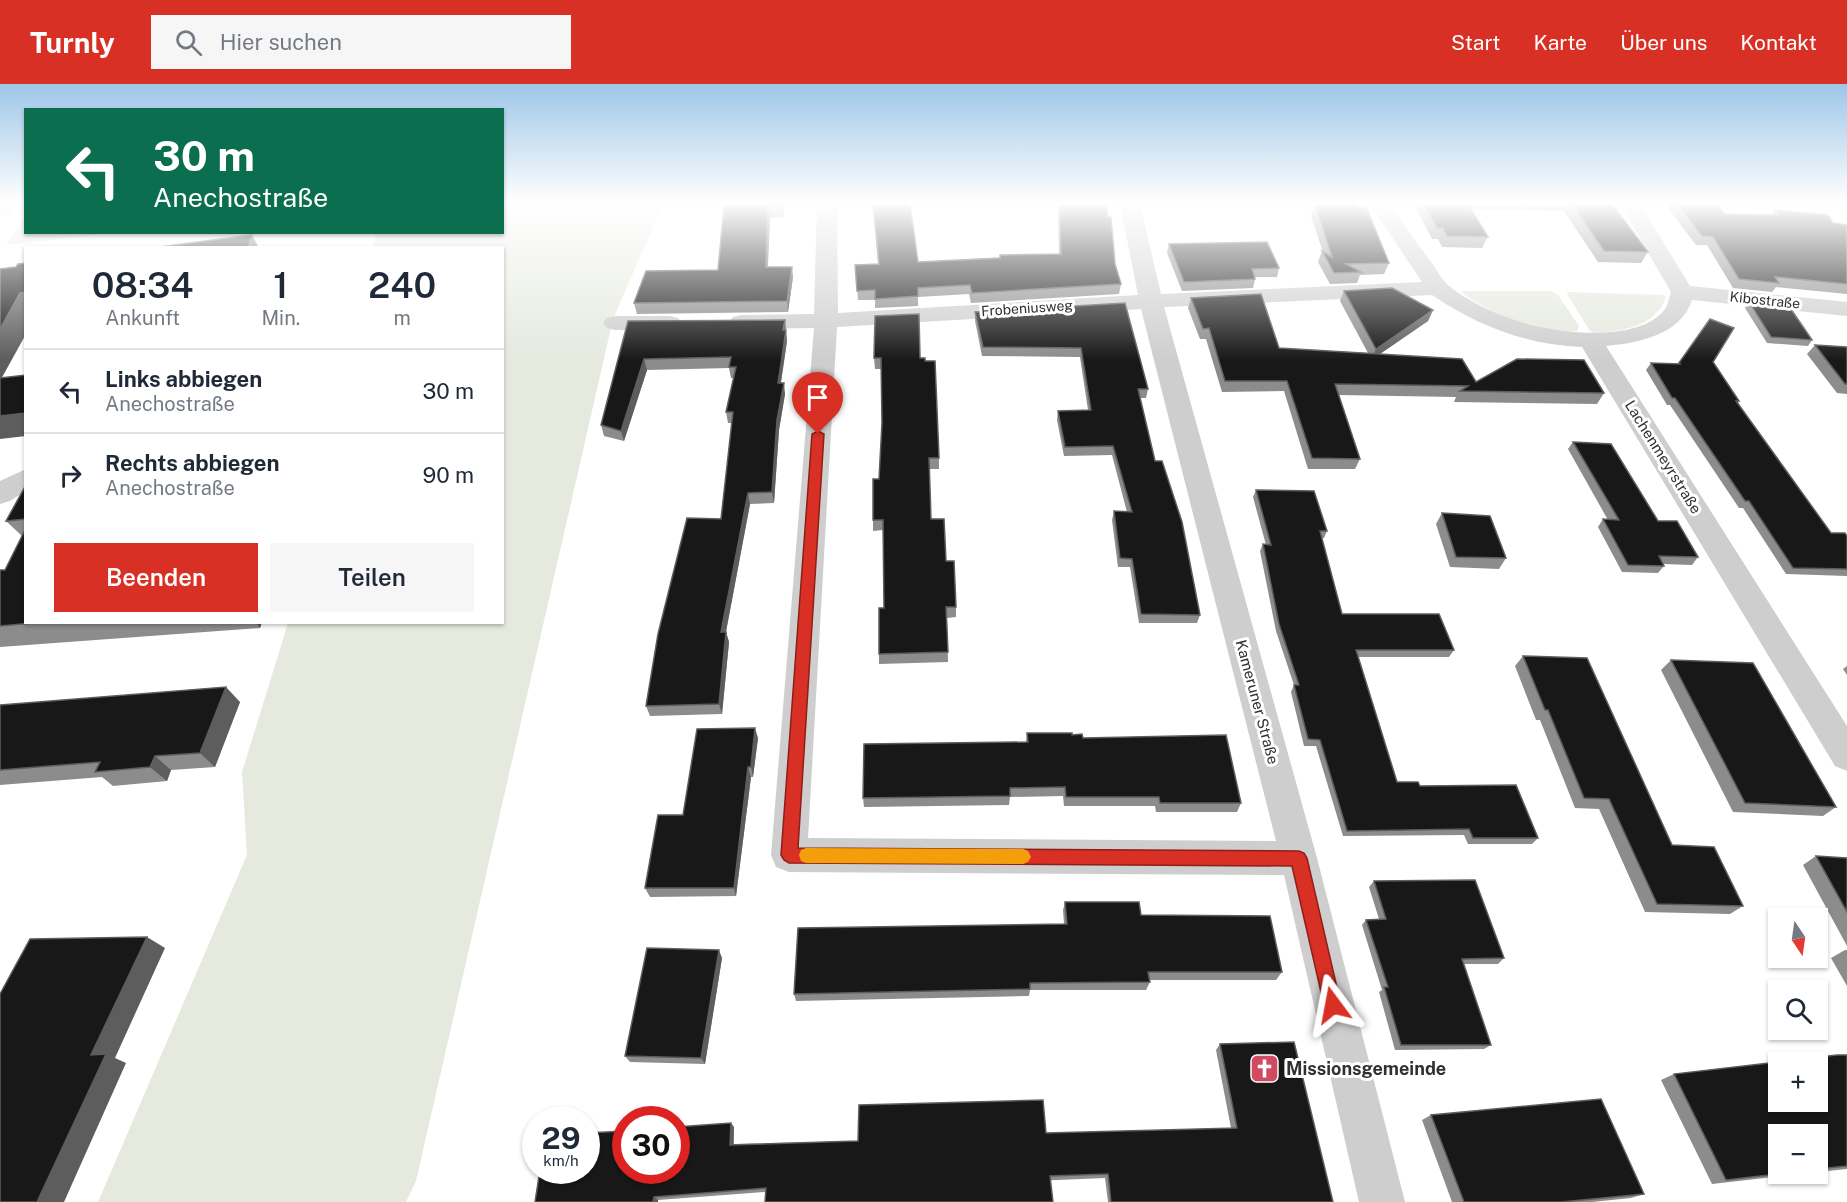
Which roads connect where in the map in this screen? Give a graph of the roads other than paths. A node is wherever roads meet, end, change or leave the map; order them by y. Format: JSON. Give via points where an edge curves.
{"nodes":[{"id":1,"x":827,"y":256,"type":"edge"},
{"id":2,"x":1141,"y":256,"type":"edge"},
{"id":3,"x":1415,"y":256,"type":"edge"},
{"id":4,"x":1661,"y":256,"type":"edge"},
{"id":5,"x":1438,"y":288,"type":"junction"},
{"id":6,"x":1682,"y":292,"type":"junction"},
{"id":7,"x":1151,"y":301,"type":"junction"},
{"id":8,"x":1847,"y":309,"type":"edge"},
{"id":9,"x":826,"y":321,"type":"junction"},
{"id":10,"x":697,"y":322,"type":"edge"},
{"id":11,"x":720,"y":322,"type":"edge"},
{"id":12,"x":615,"y":323,"type":"dead end"},
{"id":13,"x":1592,"y":342,"type":"junction"},
{"id":14,"x":24,"y":479,"type":"edge"},
{"id":15,"x":0,"y":494,"type":"edge"},
{"id":16,"x":1847,"y":756,"type":"edge"},
{"id":17,"x":1299,"y":858,"type":"junction"},
{"id":18,"x":1382,"y":1202,"type":"edge"}],
"edges":[{"from":1,"to":9,"type":"street"},
{"from":2,"to":7,"type":"street","name":"Kameruner Straße"},
{"from":3,"to":5,"type":"street"},
{"from":4,"to":6,"type":"street"},
{"from":5,"to":7,"type":"street","name":"Frobeniusweg"},
{"from":5,"to":13,"type":"street","via":[[1465,306],[1503,323]]},
{"from":6,"to":8,"type":"street","name":"Kibostraße"},
{"from":6,"to":13,"type":"street","via":[[1676,310],[1660,325],[1632,337]]},
{"from":7,"to":9,"type":"street","name":"Frobeniusweg"},
{"from":7,"to":17,"type":"street","name":"Kameruner Straße"},
{"from":9,"to":11,"type":"street","name":"Frobeniusweg"},
{"from":9,"to":17,"type":"street","via":[[789,855]]},
{"from":10,"to":12,"type":"street"},
{"from":13,"to":16,"type":"street","name":"Lachenmeyrstraße"},
{"from":14,"to":15,"type":"street"},
{"from":17,"to":18,"type":"street","name":"Kameruner Straße"}]}
